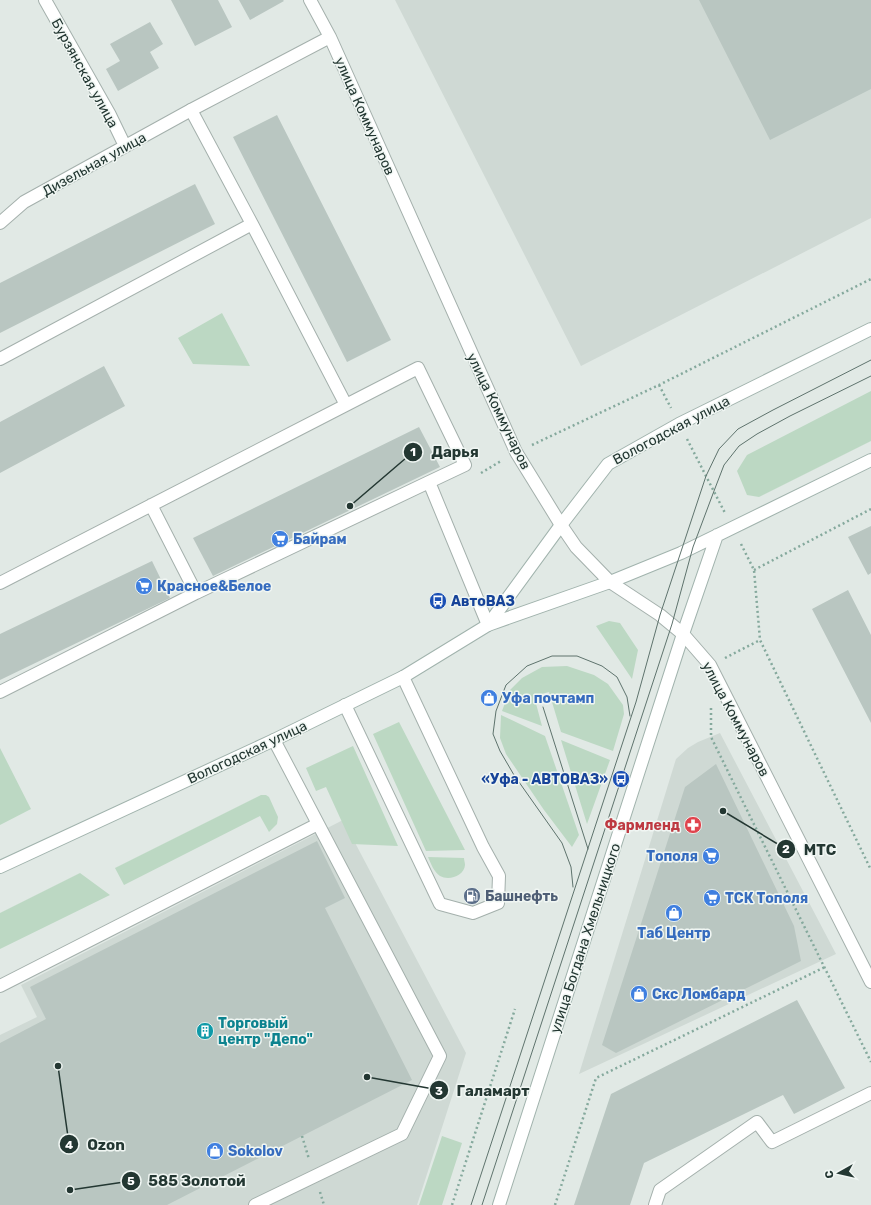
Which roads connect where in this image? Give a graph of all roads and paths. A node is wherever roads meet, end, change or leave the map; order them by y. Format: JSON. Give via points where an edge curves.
{"nodes":[{"id":1,"x":45,"y":0,"type":"edge"},
{"id":2,"x":310,"y":0,"type":"edge"},
{"id":3,"x":330,"y":37,"type":"junction"},
{"id":4,"x":191,"y":110,"type":"junction"},
{"id":5,"x":125,"y":146,"type":"junction"},
{"id":6,"x":0,"y":222,"type":"edge"},
{"id":7,"x":252,"y":224,"type":"junction"},
{"id":8,"x":871,"y":279,"type":"edge"},
{"id":9,"x":871,"y":329,"type":"edge"},
{"id":10,"x":0,"y":359,"type":"edge"},
{"id":11,"x":659,"y":385,"type":"junction"},
{"id":12,"x":346,"y":405,"type":"junction"},
{"id":13,"x":679,"y":424,"type":"junction"},
{"id":14,"x":516,"y":452,"type":"junction"},
{"id":15,"x":871,"y":460,"type":"edge"},
{"id":16,"x":476,"y":476,"type":"dead end"},
{"id":17,"x":429,"y":482,"type":"junction"},
{"id":18,"x":151,"y":505,"type":"junction"},
{"id":19,"x":871,"y":509,"type":"edge"},
{"id":20,"x":561,"y":525,"type":"junction"},
{"id":21,"x":732,"y":528,"type":"junction"},
{"id":22,"x":717,"y":535,"type":"junction"},
{"id":23,"x":754,"y":570,"type":"junction"},
{"id":24,"x":610,"y":582,"type":"junction"},
{"id":25,"x":0,"y":583,"type":"edge"},
{"id":26,"x":196,"y":593,"type":"junction"},
{"id":27,"x":488,"y":625,"type":"junction"},
{"id":28,"x":683,"y":634,"type":"junction"},
{"id":29,"x":404,"y":677,"type":"junction"},
{"id":30,"x":0,"y":692,"type":"edge"},
{"id":31,"x":345,"y":705,"type":"junction"},
{"id":32,"x":711,"y":737,"type":"dead end"},
{"id":33,"x":274,"y":740,"type":"junction"},
{"id":34,"x":318,"y":824,"type":"junction"},
{"id":35,"x":0,"y":867,"type":"edge"},
{"id":36,"x":871,"y":870,"type":"edge"},
{"id":37,"x":825,"y":967,"type":"junction"},
{"id":38,"x":871,"y":982,"type":"edge"},
{"id":39,"x":0,"y":986,"type":"edge"},
{"id":40,"x":515,"y":1009,"type":"dead end"},
{"id":41,"x":871,"y":1062,"type":"edge"},
{"id":42,"x":871,"y":1093,"type":"edge"},
{"id":43,"x":254,"y":1205,"type":"edge"},
{"id":44,"x":452,"y":1205,"type":"edge"},
{"id":45,"x":499,"y":1205,"type":"edge"},
{"id":46,"x":555,"y":1205,"type":"edge"},
{"id":47,"x":655,"y":1205,"type":"edge"}],
"edges":[{"from":1,"to":5,"type":"main road","name":"Бурзянская улица"},
{"from":2,"to":3,"type":"main road","name":"улица Коммунаров"},
{"from":3,"to":4,"type":"main road","name":"Дизельная улица"},
{"from":3,"to":14,"type":"main road","name":"улица Коммунаров"},
{"from":4,"to":5,"type":"main road","name":"Дизельная улица"},
{"from":4,"to":7,"type":"main road"},
{"from":5,"to":6,"type":"main road","name":"Дизельная улица","via":[[24,202]]},
{"from":7,"to":10,"type":"main road"},
{"from":7,"to":12,"type":"main road"},
{"from":8,"to":11,"type":"path"},
{"from":9,"to":13,"type":"main road","name":"Вологодская улица"},
{"from":11,"to":13,"type":"path"},
{"from":11,"to":14,"type":"path"},
{"from":12,"to":17,"type":"main road","via":[[418,368],[465,465]]},
{"from":12,"to":18,"type":"main road"},
{"from":13,"to":20,"type":"main road","name":"Вологодская улица","via":[[608,464]]},
{"from":13,"to":21,"type":"path"},
{"from":14,"to":16,"type":"path"},
{"from":14,"to":20,"type":"main road","name":"улица Коммунаров"},
{"from":15,"to":21,"type":"main road","name":"Вологодская улица"},
{"from":17,"to":26,"type":"main road"},
{"from":17,"to":27,"type":"main road"},
{"from":18,"to":25,"type":"main road"},
{"from":18,"to":26,"type":"main road"},
{"from":19,"to":23,"type":"path"},
{"from":20,"to":24,"type":"main road","name":"улица Коммунаров","via":[[576,547]]},
{"from":20,"to":27,"type":"main road","name":"Вологодская улица"},
{"from":21,"to":22,"type":"main road","name":"Вологодская улица"},
{"from":21,"to":23,"type":"path"},
{"from":22,"to":24,"type":"main road","name":"Вологодская улица","via":[[681,553]]},
{"from":22,"to":28,"type":"main road","name":"улица Богдана Хмельницкого"},
{"from":23,"to":36,"type":"path","via":[[760,640]]},
{"from":24,"to":27,"type":"main road","name":"Вологодская улица"},
{"from":24,"to":28,"type":"main road","name":"улица Коммунаров","via":[[660,615]]},
{"from":26,"to":30,"type":"main road"},
{"from":27,"to":29,"type":"main road","name":"Вологодская улица"},
{"from":28,"to":38,"type":"main road","name":"улица Коммунаров","via":[[710,665]]},
{"from":28,"to":45,"type":"main road","name":"улица Богдана Хмельницкого"},
{"from":29,"to":31,"type":"main road","name":"Вологодская улица"},
{"from":29,"to":31,"type":"main road","via":[[499,876],[498,903],[473,914],[440,904]]},
{"from":31,"to":33,"type":"main road","name":"Вологодская улица"},
{"from":32,"to":37,"type":"path"},
{"from":33,"to":34,"type":"main road"},
{"from":33,"to":35,"type":"main road","name":"Вологодская улица"},
{"from":34,"to":39,"type":"main road"},
{"from":34,"to":43,"type":"main road","via":[[440,1056],[402,1134]]},
{"from":37,"to":41,"type":"path"},
{"from":37,"to":46,"type":"path","via":[[596,1078]]},
{"from":40,"to":44,"type":"path"},
{"from":42,"to":47,"type":"main road","via":[[772,1142],[757,1122],[660,1190]]}]}
